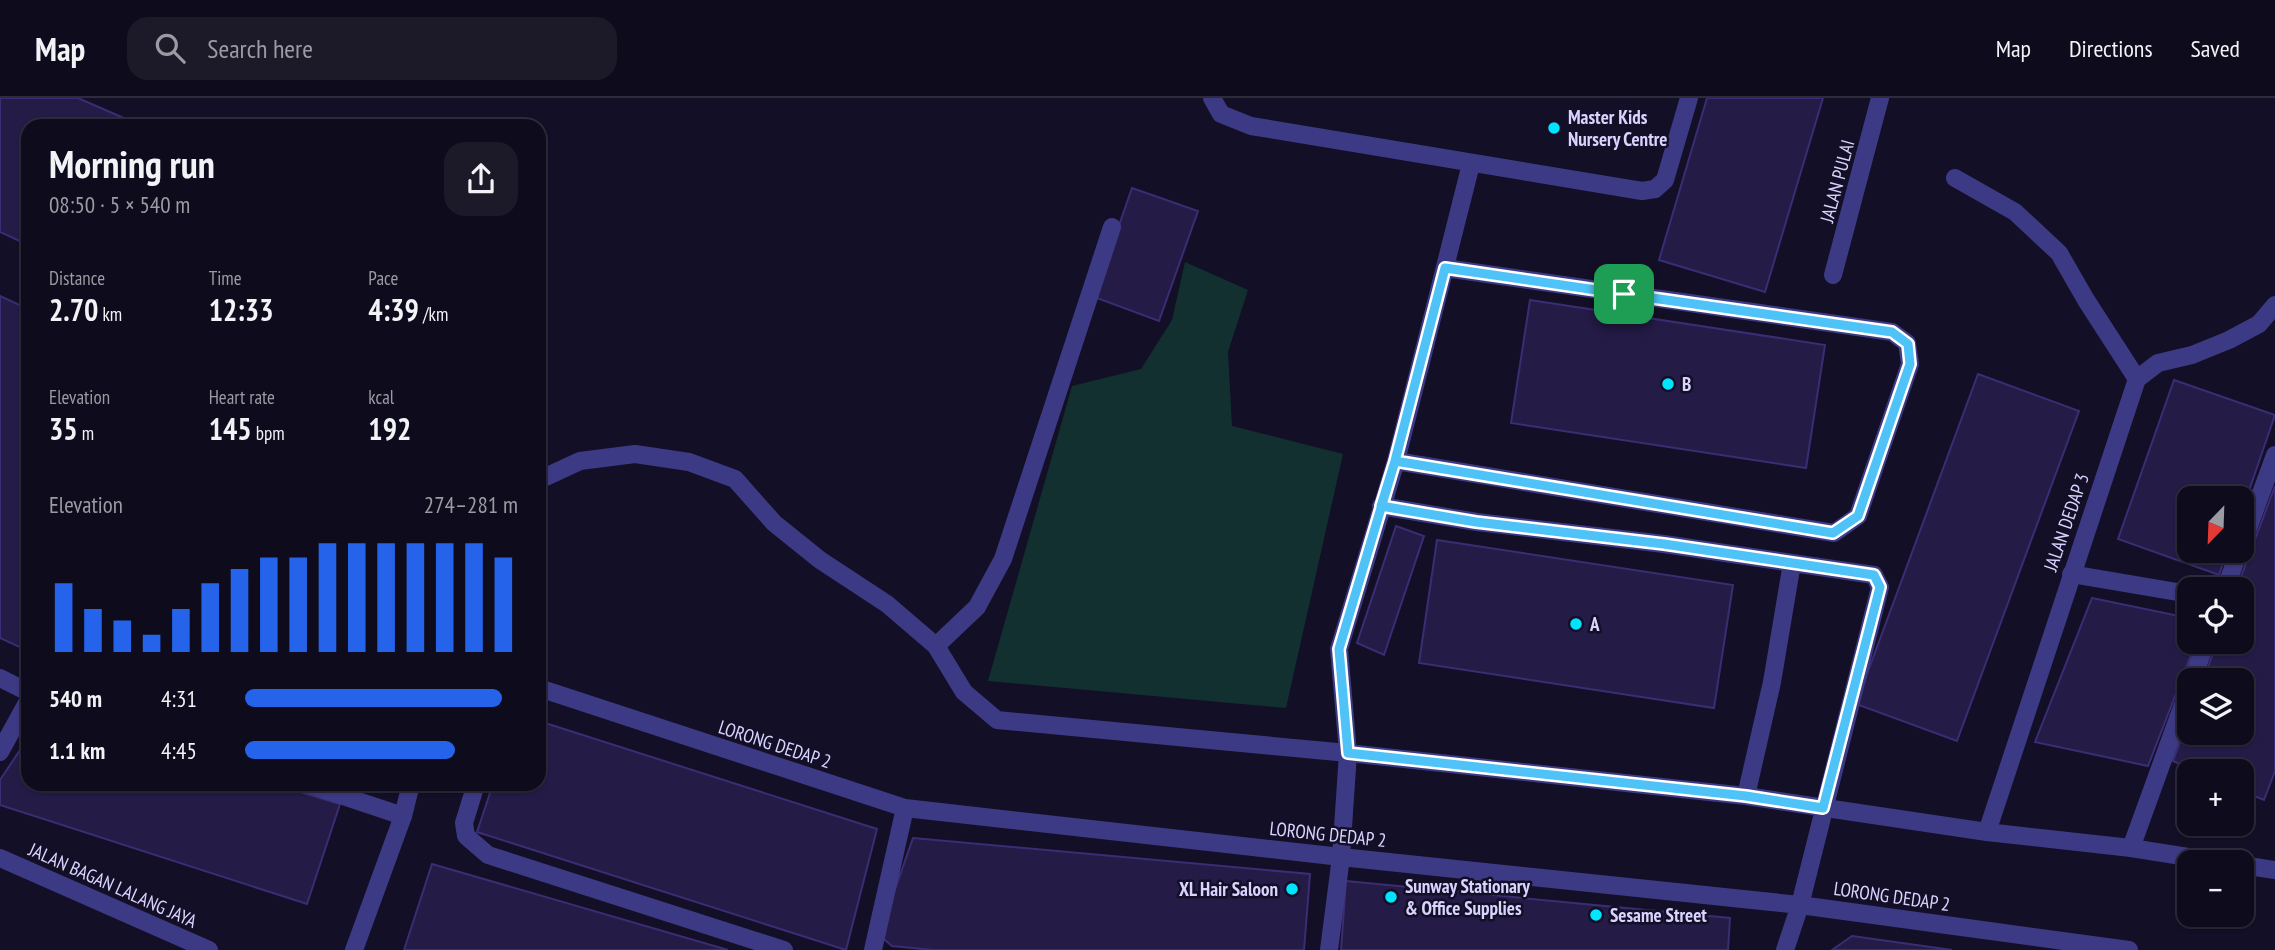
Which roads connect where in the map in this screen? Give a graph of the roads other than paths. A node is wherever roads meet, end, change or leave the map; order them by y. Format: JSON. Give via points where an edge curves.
{"nodes":[{"id":1,"x":1212,"y":98,"type":"edge"},
{"id":2,"x":1689,"y":98,"type":"edge"},
{"id":3,"x":1880,"y":98,"type":"edge"},
{"id":4,"x":1471,"y":164,"type":"junction"},
{"id":5,"x":1955,"y":178,"type":"dead end"},
{"id":6,"x":1112,"y":227,"type":"dead end"},
{"id":7,"x":1445,"y":268,"type":"junction"},
{"id":8,"x":1833,"y":275,"type":"dead end"},
{"id":9,"x":2275,"y":305,"type":"edge"},
{"id":10,"x":2137,"y":379,"type":"junction"},
{"id":11,"x":2275,"y":456,"type":"edge"},
{"id":12,"x":1395,"y":461,"type":"junction"},
{"id":13,"x":546,"y":477,"type":"edge"},
{"id":14,"x":1381,"y":506,"type":"junction"},
{"id":15,"x":2254,"y":513,"type":"edge"},
{"id":16,"x":1792,"y":563,"type":"junction"},
{"id":17,"x":2071,"y":575,"type":"junction"},
{"id":18,"x":2177,"y":592,"type":"edge"},
{"id":19,"x":936,"y":646,"type":"junction"},
{"id":20,"x":0,"y":678,"type":"edge"},
{"id":21,"x":21,"y":688,"type":"edge"},
{"id":22,"x":546,"y":690,"type":"edge"},
{"id":23,"x":21,"y":714,"type":"edge"},
{"id":24,"x":2177,"y":721,"type":"edge"},
{"id":25,"x":0,"y":752,"type":"edge"},
{"id":26,"x":1348,"y":753,"type":"junction"},
{"id":27,"x":328,"y":791,"type":"edge"},
{"id":28,"x":409,"y":791,"type":"edge"},
{"id":29,"x":474,"y":791,"type":"edge"},
{"id":30,"x":1746,"y":796,"type":"junction"},
{"id":31,"x":905,"y":808,"type":"junction"},
{"id":32,"x":1823,"y":808,"type":"junction"},
{"id":33,"x":404,"y":816,"type":"junction"},
{"id":34,"x":1987,"y":832,"type":"junction"},
{"id":35,"x":2131,"y":848,"type":"junction"},
{"id":36,"x":2177,"y":855,"type":"edge"},
{"id":37,"x":1341,"y":857,"type":"junction"},
{"id":38,"x":0,"y":858,"type":"edge"},
{"id":39,"x":2254,"y":867,"type":"edge"},
{"id":40,"x":2275,"y":870,"type":"edge"},
{"id":41,"x":1801,"y":905,"type":"junction"},
{"id":42,"x":209,"y":950,"type":"edge"},
{"id":43,"x":354,"y":950,"type":"edge"},
{"id":44,"x":784,"y":950,"type":"edge"},
{"id":45,"x":873,"y":950,"type":"edge"},
{"id":46,"x":1329,"y":950,"type":"edge"},
{"id":47,"x":1785,"y":950,"type":"edge"},
{"id":48,"x":2129,"y":950,"type":"edge"}],
"edges":[{"from":1,"to":4,"type":"street","via":[[1221,114],[1251,126]]},
{"from":2,"to":4,"type":"street","via":[[1665,180],[1655,189],[1642,191]]},
{"from":3,"to":8,"type":"street","name":"JALAN PULAI"},
{"from":4,"to":7,"type":"street"},
{"from":5,"to":10,"type":"street","via":[[2015,212],[2059,253]]},
{"from":6,"to":19,"type":"street","via":[[1003,559],[977,607]]},
{"from":7,"to":12,"type":"street"},
{"from":7,"to":12,"type":"street","via":[[1892,332],[1908,344],[1910,364],[1858,516],[1833,533]]},
{"from":9,"to":10,"type":"street","via":[[2259,324],[2192,355],[2158,363]]},
{"from":10,"to":17,"type":"street","name":"JALAN DEDAP 3"},
{"from":11,"to":15,"type":"street"},
{"from":12,"to":14,"type":"street"},
{"from":13,"to":19,"type":"street","via":[[580,461],[635,454],[689,462],[735,479],[774,523],[887,604]]},
{"from":14,"to":16,"type":"street"},
{"from":14,"to":26,"type":"street","via":[[1339,649]]},
{"from":16,"to":30,"type":"street"},
{"from":16,"to":32,"type":"street","via":[[1874,575],[1880,587]]},
{"from":17,"to":18,"type":"street"},
{"from":17,"to":34,"type":"street","name":"JALAN DEDAP 3"},
{"from":19,"to":26,"type":"street","via":[[964,691],[998,720]]},
{"from":20,"to":21,"type":"street"},
{"from":22,"to":31,"type":"street","name":"LORONG DEDAP 2"},
{"from":23,"to":25,"type":"street"},
{"from":24,"to":35,"type":"street"},
{"from":26,"to":30,"type":"street"},
{"from":26,"to":37,"type":"street"},
{"from":27,"to":33,"type":"street"},
{"from":28,"to":33,"type":"street"},
{"from":29,"to":44,"type":"street","via":[[464,823],[466,836],[488,855]]},
{"from":30,"to":32,"type":"street"},
{"from":31,"to":37,"type":"street","name":"LORONG DEDAP 2"},
{"from":31,"to":45,"type":"street"},
{"from":32,"to":34,"type":"street"},
{"from":32,"to":41,"type":"street"},
{"from":33,"to":43,"type":"street"},
{"from":34,"to":35,"type":"street"},
{"from":35,"to":36,"type":"street"},
{"from":37,"to":41,"type":"street","name":"LORONG DEDAP 2"},
{"from":37,"to":46,"type":"street"},
{"from":38,"to":42,"type":"street","name":"JALAN BAGAN LALANG JAYA"},
{"from":39,"to":40,"type":"street"},
{"from":41,"to":47,"type":"street"},
{"from":41,"to":48,"type":"street","name":"LORONG DEDAP 2"}]}
